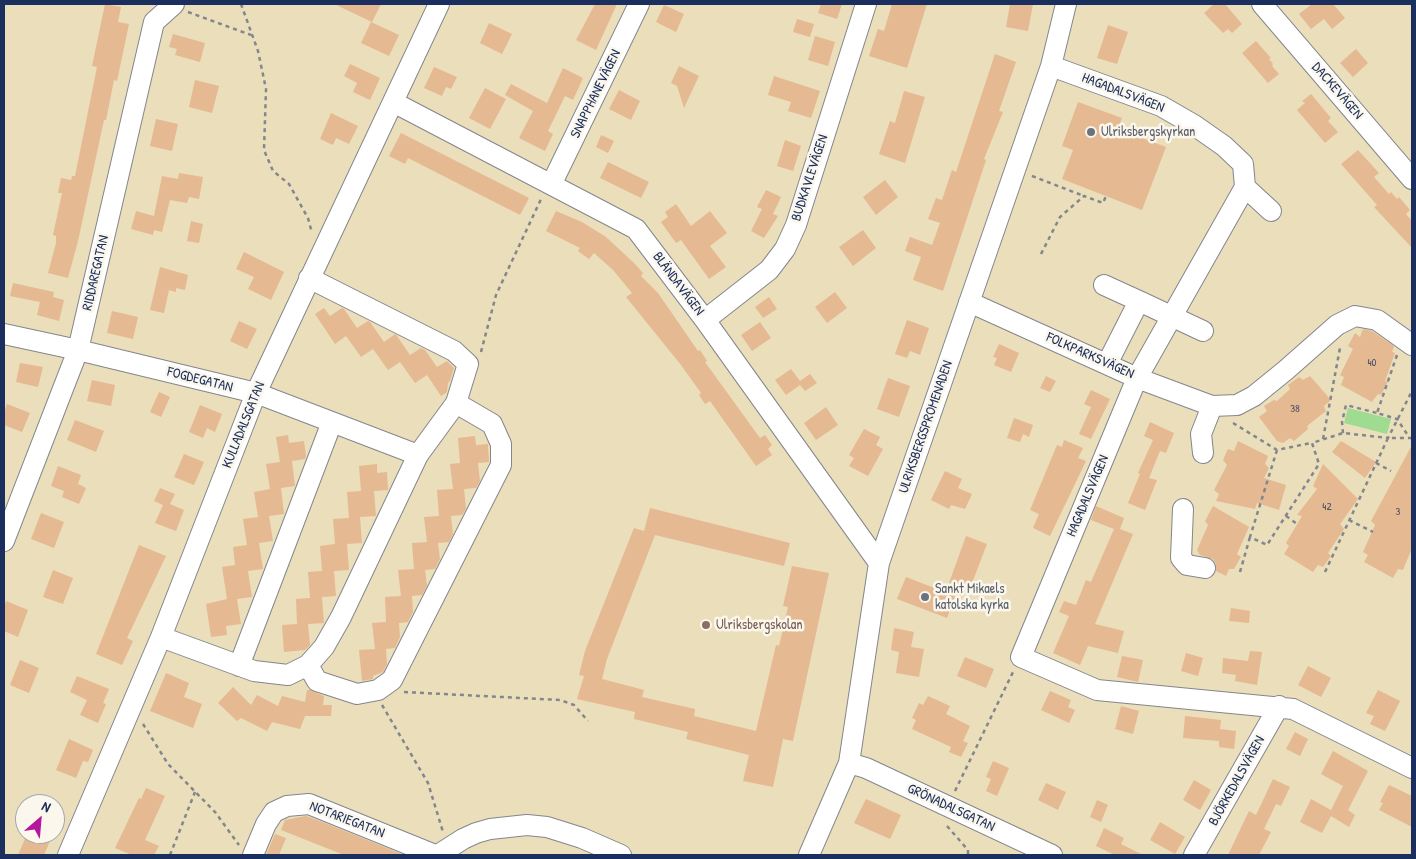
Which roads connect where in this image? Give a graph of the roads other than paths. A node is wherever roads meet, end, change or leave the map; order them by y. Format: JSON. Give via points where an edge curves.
{"nodes":[{"id":1,"x":172,"y":4,"type":"edge"},
{"id":2,"x":439,"y":4,"type":"edge"},
{"id":3,"x":639,"y":4,"type":"edge"},
{"id":4,"x":866,"y":4,"type":"edge"},
{"id":5,"x":1066,"y":4,"type":"edge"},
{"id":6,"x":1262,"y":4,"type":"edge"},
{"id":7,"x":1051,"y":66,"type":"junction"},
{"id":8,"x":393,"y":102,"type":"junction"},
{"id":9,"x":1412,"y":178,"type":"edge"},
{"id":10,"x":551,"y":183,"type":"junction"},
{"id":11,"x":1245,"y":187,"type":"junction"},
{"id":12,"x":1270,"y":211,"type":"dead end"},
{"id":13,"x":309,"y":278,"type":"junction"},
{"id":14,"x":1104,"y":285,"type":"dead end"},
{"id":15,"x":1139,"y":301,"type":"junction"},
{"id":16,"x":969,"y":302,"type":"junction"},
{"id":17,"x":1171,"y":316,"type":"junction"},
{"id":18,"x":706,"y":320,"type":"junction"},
{"id":19,"x":1203,"y":331,"type":"dead end"},
{"id":20,"x":4,"y":334,"type":"edge"},
{"id":21,"x":1407,"y":342,"type":"edge"},
{"id":22,"x":78,"y":350,"type":"junction"},
{"id":23,"x":1107,"y":364,"type":"junction"},
{"id":24,"x":1137,"y":378,"type":"junction"},
{"id":25,"x":256,"y":393,"type":"junction"},
{"id":26,"x":456,"y":403,"type":"junction"},
{"id":27,"x":1212,"y":406,"type":"junction"},
{"id":28,"x":332,"y":422,"type":"junction"},
{"id":29,"x":1203,"y":453,"type":"dead end"},
{"id":30,"x":418,"y":456,"type":"junction"},
{"id":31,"x":1183,"y":509,"type":"dead end"},
{"id":32,"x":4,"y":542,"type":"edge"},
{"id":33,"x":879,"y":563,"type":"junction"},
{"id":34,"x":1206,"y":568,"type":"dead end"},
{"id":35,"x":161,"y":637,"type":"junction"},
{"id":36,"x":239,"y":666,"type":"junction"},
{"id":37,"x":308,"y":666,"type":"junction"},
{"id":38,"x":1279,"y":706,"type":"junction"},
{"id":39,"x":849,"y":763,"type":"junction"},
{"id":40,"x":1412,"y":768,"type":"edge"},
{"id":41,"x":248,"y":853,"type":"edge"},
{"id":42,"x":441,"y":853,"type":"edge"},
{"id":43,"x":68,"y":855,"type":"edge"},
{"id":44,"x":621,"y":855,"type":"edge"},
{"id":45,"x":809,"y":855,"type":"edge"},
{"id":46,"x":1052,"y":855,"type":"edge"},
{"id":47,"x":1194,"y":855,"type":"edge"}],
"edges":[{"from":1,"to":22,"type":"street","name":"RIDDAREGATAN","via":[[154,22]]},
{"from":2,"to":8,"type":"street","name":"KULLADALSGATAN"},
{"from":3,"to":10,"type":"street","name":"SNAPPHANEVÄGEN"},
{"from":4,"to":18,"type":"street","name":"BUDKAVLEVÄGEN","via":[[796,225],[785,249],[770,270]]},
{"from":5,"to":7,"type":"street","name":"ULRIKSBERGSPROMENADEN"},
{"from":6,"to":9,"type":"street","name":"DACKEVÄGEN"},
{"from":7,"to":11,"type":"street","name":"HAGADALSVÄGEN","via":[[1161,106],[1194,125],[1243,164]]},
{"from":7,"to":16,"type":"street","name":"ULRIKSBERGSPROMENADEN"},
{"from":8,"to":10,"type":"street","name":"BLÄNDAVÄGEN"},
{"from":8,"to":13,"type":"street","name":"KULLADALSGATAN"},
{"from":10,"to":18,"type":"street","name":"BLÄNDAVÄGEN","via":[[636,229]]},
{"from":11,"to":12,"type":"street"},
{"from":11,"to":17,"type":"street","name":"HAGADALSVÄGEN"},
{"from":13,"to":25,"type":"street","name":"KULLADALSGATAN"},
{"from":13,"to":26,"type":"street","via":[[454,351],[468,364]]},
{"from":14,"to":15,"type":"street"},
{"from":15,"to":17,"type":"street"},
{"from":15,"to":23,"type":"street"},
{"from":16,"to":23,"type":"street","name":"FOLKPARKSVÄGEN"},
{"from":16,"to":33,"type":"street","name":"ULRIKSBERGSPROMENADEN"},
{"from":17,"to":19,"type":"street"},
{"from":17,"to":24,"type":"street","name":"HAGADALSVÄGEN"},
{"from":18,"to":33,"type":"street","name":"BLÄNDAVÄGEN"},
{"from":20,"to":22,"type":"street","name":"FOGDEGATAN"},
{"from":21,"to":27,"type":"street","via":[[1377,320],[1355,316],[1346,319],[1254,396],[1237,405]]},
{"from":22,"to":25,"type":"street","name":"FOGDEGATAN"},
{"from":22,"to":32,"type":"street","name":"RIDDAREGATAN"},
{"from":23,"to":24,"type":"street","name":"FOLKPARKSVÄGEN"},
{"from":24,"to":27,"type":"street","name":"FOLKPARKSVÄGEN"},
{"from":24,"to":38,"type":"street","name":"HAGADALSVÄGEN","via":[[1021,657],[1097,690]]},
{"from":25,"to":28,"type":"street","name":"FOGDEGATAN"},
{"from":25,"to":35,"type":"street","name":"KULLADALSGATAN"},
{"from":26,"to":30,"type":"street"},
{"from":26,"to":37,"type":"street","via":[[492,424],[501,444],[501,465],[392,680],[373,691],[357,694],[317,681]]},
{"from":27,"to":29,"type":"street","via":[[1201,434]]},
{"from":28,"to":30,"type":"street","name":"FOGDEGATAN"},
{"from":28,"to":36,"type":"street"},
{"from":30,"to":37,"type":"street","via":[[341,617],[324,648]]},
{"from":31,"to":34,"type":"street","via":[[1181,558],[1187,565]]},
{"from":33,"to":39,"type":"street","name":"ULRIKSBERGSPROMENADEN"},
{"from":35,"to":36,"type":"street"},
{"from":35,"to":43,"type":"street","name":"KULLADALSGATAN"},
{"from":36,"to":37,"type":"street","via":[[254,672],[288,675]]},
{"from":38,"to":40,"type":"street","via":[[1294,709]]},
{"from":38,"to":47,"type":"street","name":"BJÖRKEDALSVÄGEN"},
{"from":39,"to":45,"type":"street","name":"ULRIKSBERGSPROMENADEN"},
{"from":39,"to":46,"type":"street","name":"GRÖNADALSGATAN"},
{"from":41,"to":42,"type":"street","name":"NOTARIEGATAN","via":[[274,812],[287,806],[309,804]]},
{"from":42,"to":44,"type":"street","via":[[490,828],[527,825],[547,827],[582,838]]}]}
